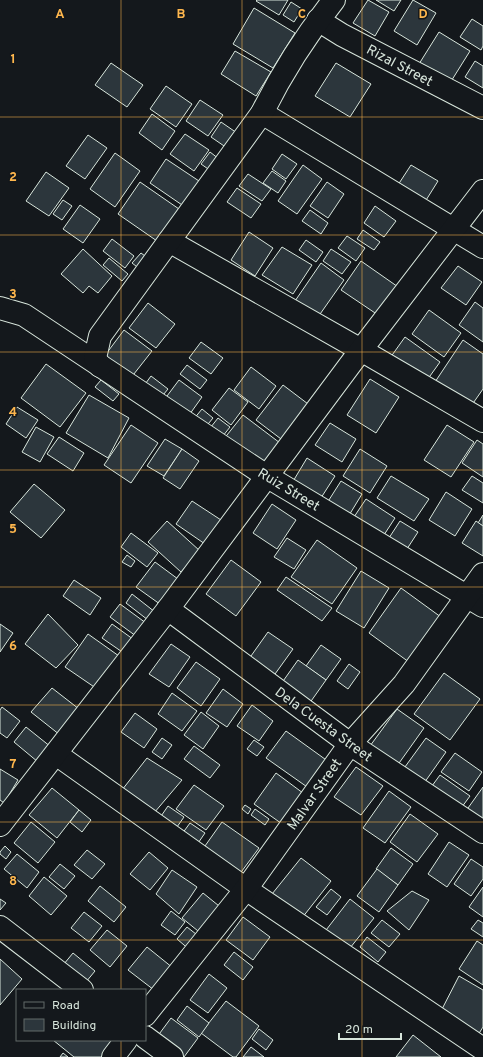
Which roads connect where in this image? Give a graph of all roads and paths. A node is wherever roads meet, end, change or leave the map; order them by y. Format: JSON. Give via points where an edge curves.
{"nodes":[{"id":1,"x":334,"y":0,"type":"edge"},
{"id":2,"x":318,"y":20,"type":"junction"},
{"id":3,"x":483,"y":108,"type":"edge"},
{"id":4,"x":262,"y":113,"type":"junction"},
{"id":5,"x":483,"y":191,"type":"edge"},
{"id":6,"x":453,"y":229,"type":"junction"},
{"id":7,"x":169,"y":241,"type":"junction"},
{"id":8,"x":483,"y":247,"type":"edge"},
{"id":9,"x":0,"y":308,"type":"edge"},
{"id":10,"x":362,"y":350,"type":"junction"},
{"id":11,"x":100,"y":366,"type":"junction"},
{"id":12,"x":483,"y":421,"type":"edge"},
{"id":13,"x":268,"y":477,"type":"junction"},
{"id":14,"x":483,"y":574,"type":"edge"},
{"id":15,"x":475,"y":601,"type":"edge"},
{"id":16,"x":168,"y":609,"type":"junction"},
{"id":17,"x":350,"y":744,"type":"junction"},
{"id":18,"x":56,"y":754,"type":"junction"},
{"id":19,"x":0,"y":825,"type":"edge"},
{"id":20,"x":483,"y":832,"type":"edge"},
{"id":21,"x":246,"y":889,"type":"junction"},
{"id":22,"x":0,"y":927,"type":"edge"},
{"id":23,"x":81,"y":989,"type":"edge"},
{"id":24,"x":146,"y":1014,"type":"edge"},
{"id":25,"x":146,"y":1038,"type":"edge"},
{"id":26,"x":125,"y":1041,"type":"edge"},
{"id":27,"x":483,"y":1049,"type":"edge"},
{"id":28,"x":113,"y":1057,"type":"edge"},
{"id":29,"x":172,"y":1057,"type":"edge"}],
"edges":[{"from":1,"to":2,"type":"street"},
{"from":2,"to":3,"type":"street","name":"Rizal Street"},
{"from":2,"to":4,"type":"street","via":[[278,81]]},
{"from":4,"to":6,"type":"street"},
{"from":4,"to":7,"type":"street"},
{"from":5,"to":6,"type":"street"},
{"from":6,"to":8,"type":"street"},
{"from":6,"to":10,"type":"street"},
{"from":7,"to":10,"type":"street"},
{"from":7,"to":11,"type":"street","via":[[100,336],[95,358]]},
{"from":9,"to":11,"type":"street","name":"Ruiz Street","via":[[24,316]]},
{"from":10,"to":12,"type":"street"},
{"from":10,"to":13,"type":"street"},
{"from":11,"to":13,"type":"street","name":"Ruiz Street"},
{"from":13,"to":15,"type":"street","name":"Ruiz Street"},
{"from":13,"to":16,"type":"street"},
{"from":14,"to":15,"type":"street","name":"Malvar Street"},
{"from":15,"to":17,"type":"street","name":"Malvar Street"},
{"from":16,"to":17,"type":"street","name":"Dela Cuesta Street"},
{"from":16,"to":18,"type":"street"},
{"from":17,"to":20,"type":"street","name":"Dela Cuesta Street"},
{"from":17,"to":21,"type":"street","name":"Malvar Street"},
{"from":18,"to":19,"type":"street"},
{"from":18,"to":21,"type":"street"},
{"from":21,"to":24,"type":"street","name":"Malvar Street"},
{"from":21,"to":27,"type":"street"},
{"from":22,"to":23,"type":"street"},
{"from":25,"to":29,"type":"street"},
{"from":26,"to":28,"type":"street"}]}
